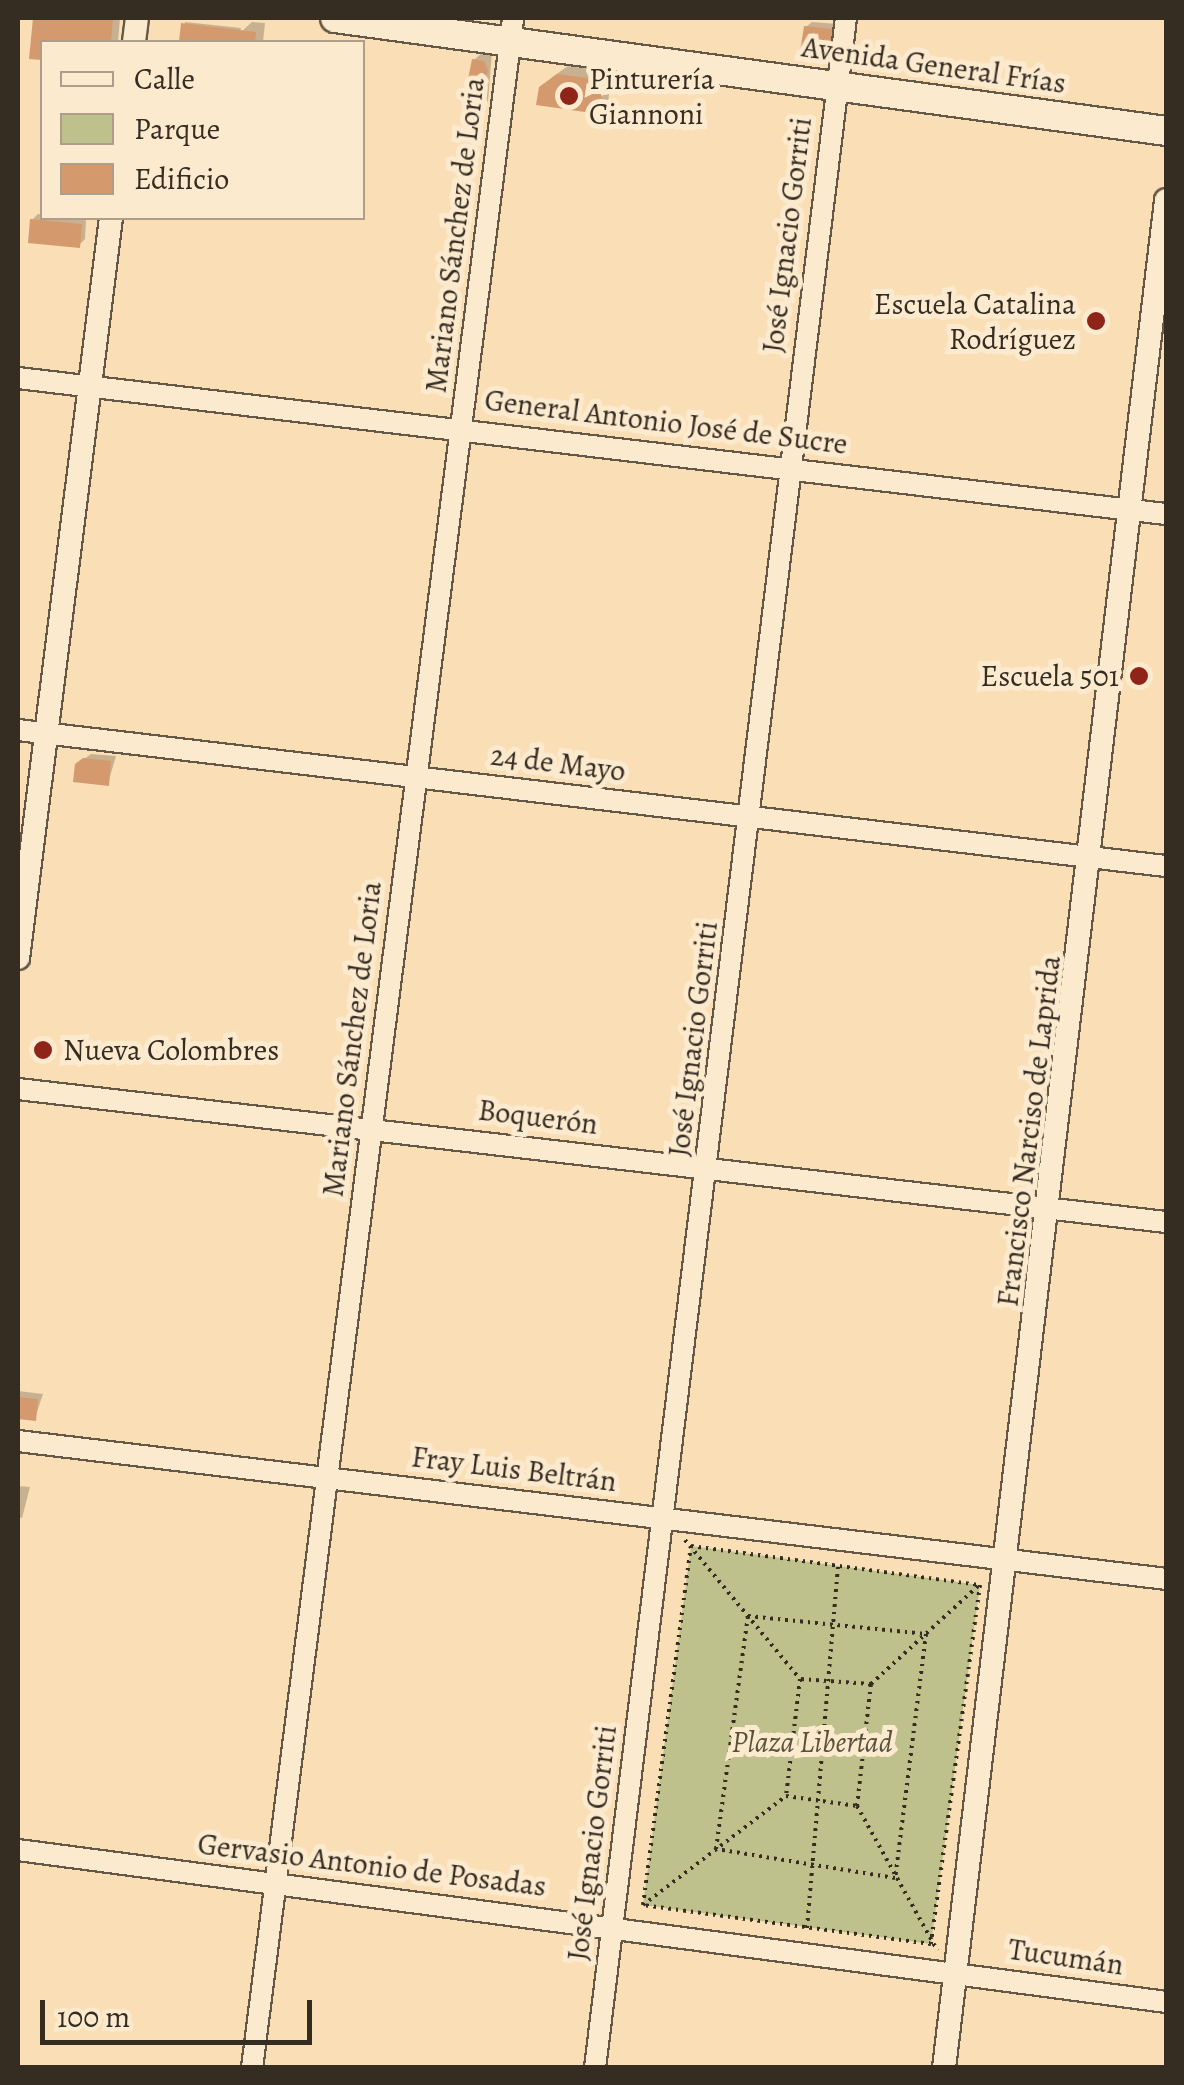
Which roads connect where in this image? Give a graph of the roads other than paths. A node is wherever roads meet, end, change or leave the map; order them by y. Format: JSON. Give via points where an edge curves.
{"nodes":[{"id":1,"x":335,"y":18,"type":"edge"},
{"id":2,"x":846,"y":18,"type":"edge"},
{"id":3,"x":512,"y":29,"type":"edge"},
{"id":4,"x":837,"y":83,"type":"junction"},
{"id":5,"x":1166,"y":131,"type":"edge"},
{"id":6,"x":1166,"y":200,"type":"edge"},
{"id":7,"x":112,"y":220,"type":"edge"},
{"id":8,"x":18,"y":378,"type":"edge"},
{"id":9,"x":90,"y":385,"type":"junction"},
{"id":10,"x":461,"y":426,"type":"junction"},
{"id":11,"x":789,"y":467,"type":"junction"},
{"id":12,"x":1127,"y":510,"type":"junction"},
{"id":13,"x":1166,"y":514,"type":"edge"},
{"id":14,"x":18,"y":730,"type":"edge"},
{"id":15,"x":44,"y":734,"type":"junction"},
{"id":16,"x":416,"y":776,"type":"junction"},
{"id":17,"x":752,"y":817,"type":"junction"},
{"id":18,"x":1090,"y":856,"type":"junction"},
{"id":19,"x":1166,"y":866,"type":"edge"},
{"id":20,"x":18,"y":958,"type":"edge"},
{"id":21,"x":18,"y":1089,"type":"edge"},
{"id":22,"x":371,"y":1128,"type":"junction"},
{"id":23,"x":707,"y":1168,"type":"junction"},
{"id":24,"x":1051,"y":1207,"type":"junction"},
{"id":25,"x":1166,"y":1222,"type":"edge"},
{"id":26,"x":18,"y":1441,"type":"edge"},
{"id":27,"x":327,"y":1477,"type":"junction"},
{"id":28,"x":661,"y":1517,"type":"junction"},
{"id":29,"x":1004,"y":1557,"type":"junction"},
{"id":30,"x":1166,"y":1579,"type":"edge"},
{"id":31,"x":18,"y":1850,"type":"edge"},
{"id":32,"x":275,"y":1883,"type":"junction"},
{"id":33,"x":612,"y":1926,"type":"junction"},
{"id":34,"x":956,"y":1971,"type":"junction"},
{"id":35,"x":1166,"y":2002,"type":"edge"},
{"id":36,"x":252,"y":2068,"type":"edge"},
{"id":37,"x":594,"y":2068,"type":"edge"},
{"id":38,"x":944,"y":2068,"type":"edge"}],
"edges":[{"from":1,"to":3,"type":"main road","name":"Avenida General Frías"},
{"from":2,"to":4,"type":"street","name":"José Ignacio Gorriti"},
{"from":3,"to":4,"type":"main road","name":"Avenida General Frías"},
{"from":3,"to":10,"type":"street","name":"Mariano Sánchez de Loria"},
{"from":4,"to":5,"type":"main road","name":"Avenida General Frías"},
{"from":4,"to":11,"type":"street","name":"José Ignacio Gorriti"},
{"from":6,"to":12,"type":"street","name":"Francisco Narciso de Laprida"},
{"from":7,"to":9,"type":"street"},
{"from":8,"to":9,"type":"street","name":"General Antonio José de Sucre"},
{"from":9,"to":10,"type":"street","name":"General Antonio José de Sucre"},
{"from":9,"to":15,"type":"street"},
{"from":10,"to":11,"type":"street","name":"General Antonio José de Sucre"},
{"from":10,"to":16,"type":"street","name":"Mariano Sánchez de Loria"},
{"from":11,"to":12,"type":"street","name":"General Antonio José de Sucre"},
{"from":11,"to":17,"type":"street","name":"José Ignacio Gorriti"},
{"from":12,"to":13,"type":"street","name":"General Antonio José de Sucre"},
{"from":12,"to":18,"type":"street","name":"Francisco Narciso de Laprida"},
{"from":14,"to":15,"type":"street","name":"24 de Mayo"},
{"from":15,"to":16,"type":"street","name":"24 de Mayo"},
{"from":15,"to":20,"type":"street"},
{"from":16,"to":17,"type":"street","name":"24 de Mayo"},
{"from":16,"to":22,"type":"street","name":"Mariano Sánchez de Loria"},
{"from":17,"to":18,"type":"street","name":"24 de Mayo"},
{"from":17,"to":23,"type":"street","name":"José Ignacio Gorriti"},
{"from":18,"to":19,"type":"street","name":"24 de Mayo"},
{"from":18,"to":24,"type":"street","name":"Francisco Narciso de Laprida"},
{"from":21,"to":22,"type":"street","name":"Boquerón"},
{"from":22,"to":23,"type":"street","name":"Boquerón"},
{"from":22,"to":27,"type":"street","name":"Mariano Sánchez de Loria"},
{"from":23,"to":24,"type":"street","name":"Boquerón"},
{"from":23,"to":28,"type":"street","name":"José Ignacio Gorriti"},
{"from":24,"to":25,"type":"street","name":"Boquerón"},
{"from":24,"to":29,"type":"street","name":"Francisco Narciso de Laprida"},
{"from":26,"to":27,"type":"street","name":"Fray Luis Beltrán"},
{"from":27,"to":28,"type":"street","name":"Fray Luis Beltrán"},
{"from":27,"to":32,"type":"street","name":"Mariano Sánchez de Loria"},
{"from":28,"to":29,"type":"street","name":"Fray Luis Beltrán"},
{"from":28,"to":33,"type":"street","name":"José Ignacio Gorriti"},
{"from":29,"to":30,"type":"street","name":"Fray Luis Beltrán"},
{"from":29,"to":34,"type":"street","name":"Francisco Narciso de Laprida"},
{"from":31,"to":32,"type":"street","name":"Gervasio Antonio de Posadas"},
{"from":32,"to":33,"type":"street","name":"Gervasio Antonio de Posadas"},
{"from":32,"to":36,"type":"street","name":"Mariano Sánchez de Loria"},
{"from":33,"to":34,"type":"street","name":"Gervasio Antonio de Posadas"},
{"from":33,"to":37,"type":"street","name":"José Ignacio Gorriti"},
{"from":34,"to":35,"type":"street","name":"Tucumán"},
{"from":34,"to":38,"type":"street","name":"Francisco Narciso de Laprida"}]}
